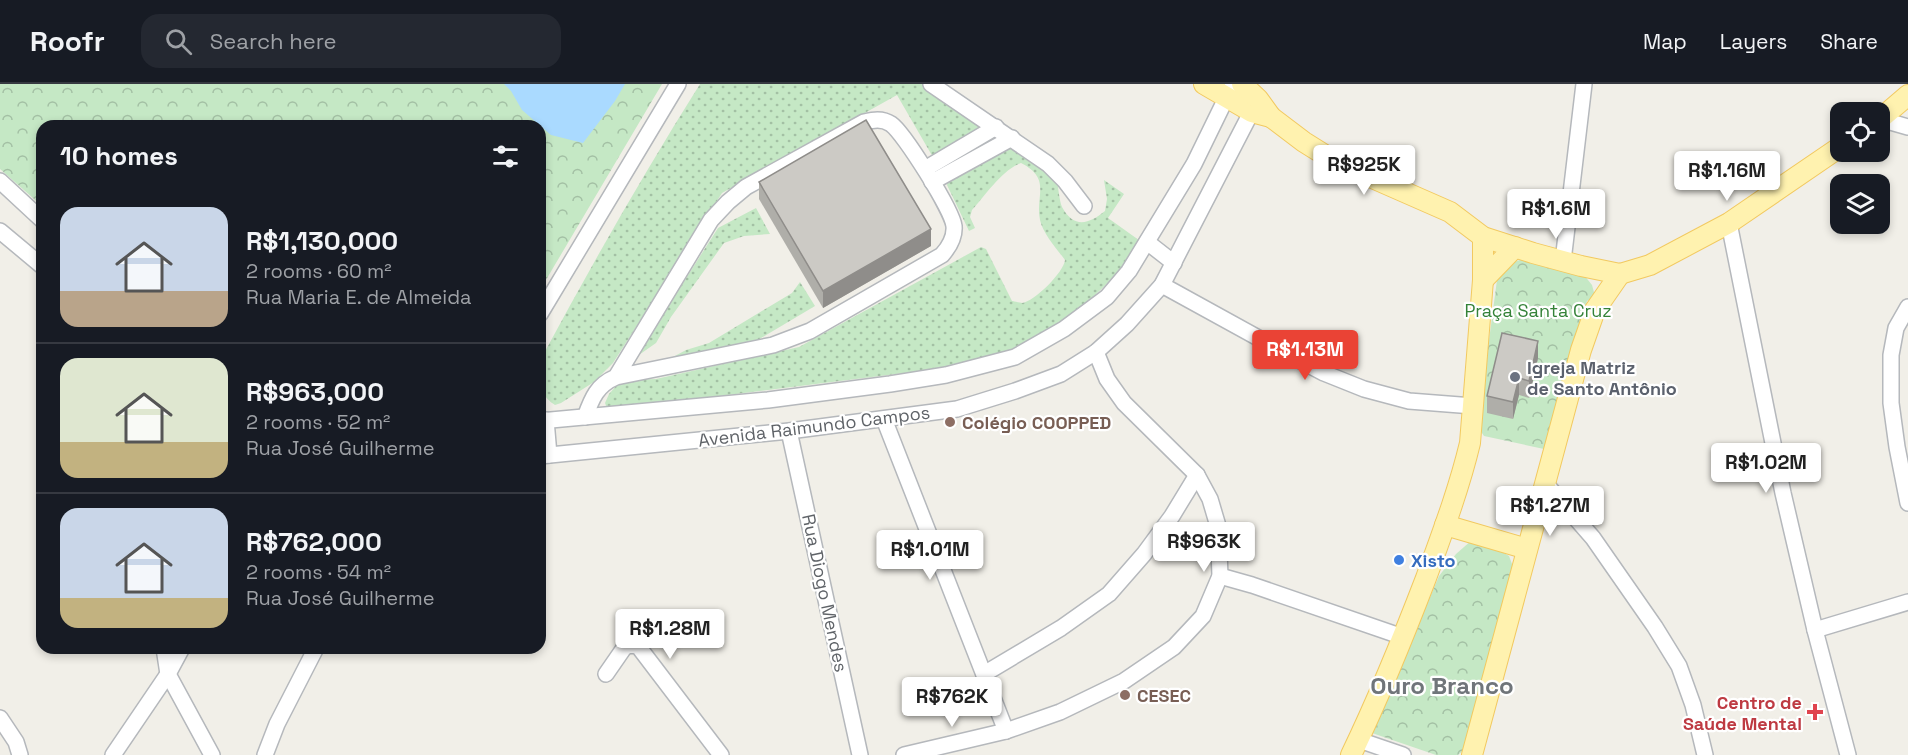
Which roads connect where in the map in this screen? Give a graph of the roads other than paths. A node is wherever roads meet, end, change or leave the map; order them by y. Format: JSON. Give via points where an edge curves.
{"nodes":[{"id":1,"x":678,"y":84,"type":"edge"},
{"id":2,"x":931,"y":84,"type":"edge"},
{"id":3,"x":1204,"y":84,"type":"edge"},
{"id":4,"x":1242,"y":84,"type":"edge"},
{"id":5,"x":1584,"y":84,"type":"edge"},
{"id":6,"x":1229,"y":91,"type":"edge"},
{"id":7,"x":1908,"y":94,"type":"edge"},
{"id":8,"x":1255,"y":106,"type":"junction"},
{"id":9,"x":1890,"y":110,"type":"edge"},
{"id":10,"x":1890,"y":122,"type":"edge"},
{"id":11,"x":996,"y":127,"type":"junction"},
{"id":12,"x":1908,"y":127,"type":"edge"},
{"id":13,"x":1012,"y":138,"type":"junction"},
{"id":14,"x":1830,"y":154,"type":"edge"},
{"id":15,"x":929,"y":175,"type":"junction"},
{"id":16,"x":0,"y":181,"type":"edge"},
{"id":17,"x":1084,"y":206,"type":"dead end"},
{"id":18,"x":36,"y":214,"type":"edge"},
{"id":19,"x":1729,"y":223,"type":"junction"},
{"id":20,"x":0,"y":231,"type":"edge"},
{"id":21,"x":1484,"y":237,"type":"junction"},
{"id":22,"x":1147,"y":242,"type":"junction"},
{"id":23,"x":1515,"y":247,"type":"junction"},
{"id":24,"x":36,"y":261,"type":"edge"},
{"id":25,"x":1174,"y":262,"type":"junction"},
{"id":26,"x":1572,"y":264,"type":"junction"},
{"id":27,"x":1620,"y":274,"type":"junction"},
{"id":28,"x":1483,"y":280,"type":"junction"},
{"id":29,"x":1162,"y":285,"type":"junction"},
{"id":30,"x":546,"y":304,"type":"edge"},
{"id":31,"x":1908,"y":307,"type":"edge"},
{"id":32,"x":1595,"y":310,"type":"junction"},
{"id":33,"x":1096,"y":352,"type":"junction"},
{"id":34,"x":616,"y":377,"type":"junction"},
{"id":35,"x":1473,"y":406,"type":"junction"},
{"id":36,"x":585,"y":417,"type":"junction"},
{"id":37,"x":884,"y":419,"type":"junction"},
{"id":38,"x":546,"y":420,"type":"edge"},
{"id":39,"x":789,"y":431,"type":"junction"},
{"id":40,"x":546,"y":456,"type":"edge"},
{"id":41,"x":1197,"y":475,"type":"junction"},
{"id":42,"x":1545,"y":483,"type":"junction"},
{"id":43,"x":1908,"y":503,"type":"edge"},
{"id":44,"x":1445,"y":525,"type":"junction"},
{"id":45,"x":1527,"y":549,"type":"junction"},
{"id":46,"x":1220,"y":576,"type":"junction"},
{"id":47,"x":1908,"y":602,"type":"edge"},
{"id":48,"x":1815,"y":630,"type":"junction"},
{"id":49,"x":1403,"y":637,"type":"junction"},
{"id":50,"x":165,"y":654,"type":"edge"},
{"id":51,"x":179,"y":654,"type":"edge"},
{"id":52,"x":313,"y":654,"type":"edge"},
{"id":53,"x":168,"y":674,"type":"junction"},
{"id":54,"x":606,"y":674,"type":"dead end"},
{"id":55,"x":984,"y":674,"type":"junction"},
{"id":56,"x":0,"y":718,"type":"edge"},
{"id":57,"x":1006,"y":731,"type":"junction"},
{"id":58,"x":1355,"y":747,"type":"edge"},
{"id":59,"x":1847,"y":754,"type":"edge"},
{"id":60,"x":20,"y":755,"type":"edge"},
{"id":61,"x":113,"y":755,"type":"edge"},
{"id":62,"x":212,"y":755,"type":"edge"},
{"id":63,"x":265,"y":755,"type":"edge"},
{"id":64,"x":722,"y":755,"type":"edge"},
{"id":65,"x":860,"y":755,"type":"edge"},
{"id":66,"x":904,"y":755,"type":"edge"},
{"id":67,"x":1403,"y":755,"type":"edge"},
{"id":68,"x":1472,"y":755,"type":"edge"},
{"id":69,"x":1705,"y":755,"type":"edge"},
{"id":70,"x":1831,"y":755,"type":"edge"}],
"edges":[{"from":1,"to":30,"type":"street"},
{"from":2,"to":11,"type":"street"},
{"from":3,"to":6,"type":"main road"},
{"from":4,"to":8,"type":"main road"},
{"from":5,"to":26,"type":"street"},
{"from":6,"to":8,"type":"main road"},
{"from":6,"to":22,"type":"street","name":"Avenida Raimundo Campos","via":[[1194,164]]},
{"from":7,"to":9,"type":"main road"},
{"from":8,"to":21,"type":"main road","via":[[1336,162],[1450,212]]},
{"from":8,"to":25,"type":"street","name":"Avenida Raimundo Campos"},
{"from":10,"to":12,"type":"street"},
{"from":11,"to":13,"type":"street"},
{"from":11,"to":15,"type":"street"},
{"from":13,"to":15,"type":"street"},
{"from":13,"to":17,"type":"street","via":[[1048,164]]},
{"from":14,"to":19,"type":"main road"},
{"from":15,"to":34,"type":"street","via":[[954,225],[953,238],[942,255],[810,331],[773,345]]},
{"from":15,"to":34,"type":"street","via":[[899,132],[878,119],[864,122],[747,187],[711,220]]},
{"from":16,"to":18,"type":"street"},
{"from":19,"to":27,"type":"main road","via":[[1650,265]]},
{"from":19,"to":48,"type":"street"},
{"from":20,"to":24,"type":"street"},
{"from":21,"to":23,"type":"main road"},
{"from":21,"to":28,"type":"main road"},
{"from":22,"to":25,"type":"street"},
{"from":22,"to":36,"type":"street","name":"Avenida Raimundo Campos","via":[[1107,297],[1064,329],[1015,357],[946,375],[890,384]]},
{"from":23,"to":26,"type":"main road"},
{"from":23,"to":28,"type":"main road"},
{"from":25,"to":29,"type":"street","name":"Avenida Raimundo Campos"},
{"from":26,"to":27,"type":"main road"},
{"from":26,"to":32,"type":"main road","via":[[1590,275],[1596,295]]},
{"from":27,"to":32,"type":"main road"},
{"from":28,"to":35,"type":"main road"},
{"from":29,"to":33,"type":"street","name":"Avenida Raimundo Campos"},
{"from":29,"to":35,"type":"street","via":[[1324,373],[1364,389],[1408,401]]},
{"from":31,"to":43,"type":"street","via":[[1896,328],[1891,355],[1891,404]]},
{"from":32,"to":42,"type":"main road"},
{"from":33,"to":37,"type":"street","name":"Avenida Raimundo Campos","via":[[1061,374],[1006,394],[957,409]]},
{"from":33,"to":41,"type":"street","via":[[1107,379],[1124,403]]},
{"from":34,"to":36,"type":"street","via":[[597,390]]},
{"from":35,"to":44,"type":"main road","via":[[1466,462]]},
{"from":36,"to":38,"type":"street","name":"Avenida Raimundo Campos"},
{"from":37,"to":39,"type":"street","name":"Avenida Raimundo Campos"},
{"from":37,"to":55,"type":"street"},
{"from":39,"to":40,"type":"street","name":"Avenida Raimundo Campos"},
{"from":39,"to":65,"type":"street","name":"Rua Diogo Mendes"},
{"from":41,"to":46,"type":"street","via":[[1218,526]]},
{"from":41,"to":55,"type":"street","via":[[1144,554],[1109,594]]},
{"from":42,"to":45,"type":"main road"},
{"from":42,"to":69,"type":"street","via":[[1593,538],[1679,666]]},
{"from":44,"to":45,"type":"main road"},
{"from":44,"to":49,"type":"main road"},
{"from":45,"to":68,"type":"main road"},
{"from":46,"to":49,"type":"street"},
{"from":46,"to":57,"type":"street","via":[[1203,616],[1174,647],[1124,681],[1060,712]]},
{"from":47,"to":48,"type":"street"},
{"from":48,"to":59,"type":"street"},
{"from":49,"to":58,"type":"main road"},
{"from":50,"to":53,"type":"street"},
{"from":51,"to":53,"type":"street"},
{"from":52,"to":63,"type":"street"},
{"from":53,"to":61,"type":"street"},
{"from":53,"to":62,"type":"street"},
{"from":54,"to":64,"type":"street","via":[[624,648],[638,646]]},
{"from":55,"to":57,"type":"street"},
{"from":56,"to":60,"type":"street"},
{"from":57,"to":66,"type":"street"},
{"from":58,"to":67,"type":"street"},
{"from":59,"to":70,"type":"street"}]}
